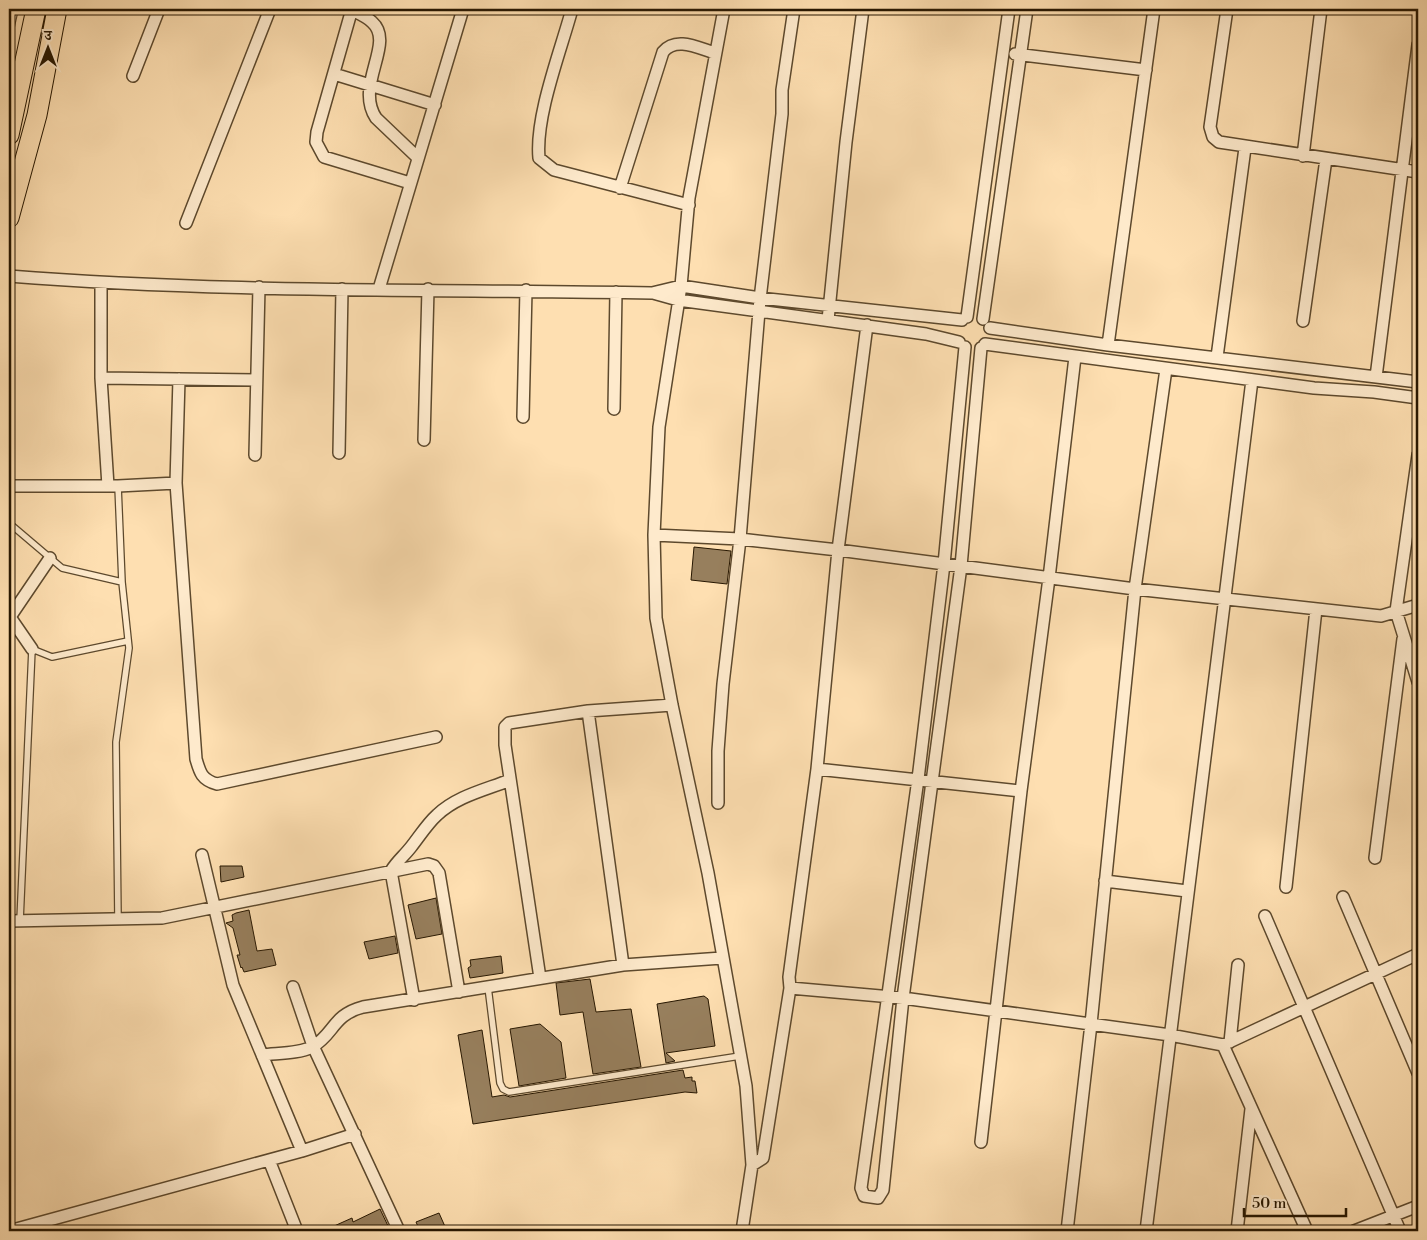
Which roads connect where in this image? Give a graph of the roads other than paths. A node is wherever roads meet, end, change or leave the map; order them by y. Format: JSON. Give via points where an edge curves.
{"nodes":[{"id":1,"x":15,"y":9,"type":"edge"},
{"id":2,"x":36,"y":9,"type":"edge"},
{"id":3,"x":57,"y":9,"type":"edge"},
{"id":4,"x":159,"y":9,"type":"edge"},
{"id":5,"x":270,"y":9,"type":"edge"},
{"id":6,"x":352,"y":9,"type":"edge"},
{"id":7,"x":463,"y":9,"type":"edge"},
{"id":8,"x":572,"y":9,"type":"edge"},
{"id":9,"x":724,"y":9,"type":"edge"},
{"id":10,"x":794,"y":9,"type":"edge"},
{"id":11,"x":863,"y":9,"type":"edge"},
{"id":12,"x":1009,"y":9,"type":"edge"},
{"id":13,"x":1027,"y":9,"type":"edge"},
{"id":14,"x":1154,"y":9,"type":"edge"},
{"id":15,"x":1226,"y":9,"type":"edge"},
{"id":16,"x":1321,"y":9,"type":"edge"},
{"id":17,"x":9,"y":36,"type":"edge"},
{"id":18,"x":1418,"y":45,"type":"edge"},
{"id":19,"x":715,"y":53,"type":"junction"},
{"id":20,"x":1003,"y":53,"type":"junction"},
{"id":21,"x":1021,"y":55,"type":"junction"},
{"id":22,"x":1146,"y":70,"type":"junction"},
{"id":23,"x":334,"y":74,"type":"junction"},
{"id":24,"x":133,"y":76,"type":"dead end"},
{"id":25,"x":368,"y":86,"type":"junction"},
{"id":26,"x":435,"y":105,"type":"junction"},
{"id":27,"x":9,"y":135,"type":"edge"},
{"id":28,"x":1245,"y":148,"type":"junction"},
{"id":29,"x":1303,"y":156,"type":"junction"},
{"id":30,"x":418,"y":158,"type":"junction"},
{"id":31,"x":1326,"y":159,"type":"junction"},
{"id":32,"x":1403,"y":170,"type":"junction"},
{"id":33,"x":1418,"y":172,"type":"edge"},
{"id":34,"x":410,"y":183,"type":"junction"},
{"id":35,"x":620,"y":188,"type":"junction"},
{"id":36,"x":688,"y":205,"type":"junction"},
{"id":37,"x":9,"y":218,"type":"edge"},
{"id":38,"x":186,"y":223,"type":"dead end"},
{"id":39,"x":9,"y":276,"type":"edge"},
{"id":40,"x":101,"y":283,"type":"junction"},
{"id":41,"x":681,"y":286,"type":"junction"},
{"id":42,"x":259,"y":287,"type":"junction"},
{"id":43,"x":342,"y":289,"type":"junction"},
{"id":44,"x":379,"y":289,"type":"junction"},
{"id":45,"x":428,"y":289,"type":"junction"},
{"id":46,"x":526,"y":290,"type":"junction"},
{"id":47,"x":616,"y":292,"type":"junction"},
{"id":48,"x":652,"y":293,"type":"junction"},
{"id":49,"x":760,"y":298,"type":"junction"},
{"id":50,"x":678,"y":300,"type":"junction"},
{"id":51,"x":829,"y":306,"type":"junction"},
{"id":52,"x":760,"y":312,"type":"junction"},
{"id":53,"x":964,"y":319,"type":"junction"},
{"id":54,"x":828,"y":320,"type":"junction"},
{"id":55,"x":1303,"y":321,"type":"dead end"},
{"id":56,"x":986,"y":323,"type":"junction"},
{"id":57,"x":867,"y":325,"type":"junction"},
{"id":58,"x":962,"y":344,"type":"junction"},
{"id":59,"x":1108,"y":345,"type":"junction"},
{"id":60,"x":983,"y":346,"type":"junction"},
{"id":61,"x":1074,"y":357,"type":"junction"},
{"id":62,"x":1217,"y":357,"type":"junction"},
{"id":63,"x":1166,"y":370,"type":"junction"},
{"id":64,"x":1376,"y":377,"type":"junction"},
{"id":65,"x":101,"y":378,"type":"junction"},
{"id":66,"x":179,"y":379,"type":"junction"},
{"id":67,"x":256,"y":380,"type":"junction"},
{"id":68,"x":1252,"y":380,"type":"junction"},
{"id":69,"x":1418,"y":382,"type":"edge"},
{"id":70,"x":1418,"y":398,"type":"edge"},
{"id":71,"x":614,"y":409,"type":"dead end"},
{"id":72,"x":523,"y":417,"type":"dead end"},
{"id":73,"x":424,"y":440,"type":"dead end"},
{"id":74,"x":339,"y":452,"type":"dead end"},
{"id":75,"x":255,"y":455,"type":"dead end"},
{"id":76,"x":1418,"y":455,"type":"edge"},
{"id":77,"x":176,"y":483,"type":"junction"},
{"id":78,"x":9,"y":486,"type":"edge"},
{"id":79,"x":113,"y":486,"type":"junction"},
{"id":80,"x":9,"y":523,"type":"edge"},
{"id":81,"x":654,"y":535,"type":"junction"},
{"id":82,"x":740,"y":539,"type":"junction"},
{"id":83,"x":838,"y":550,"type":"junction"},
{"id":84,"x":50,"y":558,"type":"junction"},
{"id":85,"x":944,"y":564,"type":"junction"},
{"id":86,"x":962,"y":566,"type":"junction"},
{"id":87,"x":1050,"y":578,"type":"junction"},
{"id":88,"x":122,"y":582,"type":"junction"},
{"id":89,"x":1136,"y":590,"type":"junction"},
{"id":90,"x":1223,"y":598,"type":"junction"},
{"id":91,"x":1418,"y":605,"type":"edge"},
{"id":92,"x":1316,"y":609,"type":"junction"},
{"id":93,"x":1396,"y":611,"type":"junction"},
{"id":94,"x":1404,"y":634,"type":"junction"},
{"id":95,"x":128,"y":641,"type":"junction"},
{"id":96,"x":32,"y":649,"type":"junction"},
{"id":97,"x":1418,"y":682,"type":"edge"},
{"id":98,"x":672,"y":705,"type":"junction"},
{"id":99,"x":588,"y":711,"type":"junction"},
{"id":100,"x":436,"y":737,"type":"dead end"},
{"id":101,"x":817,"y":769,"type":"junction"},
{"id":102,"x":918,"y":779,"type":"junction"},
{"id":103,"x":510,"y":780,"type":"junction"},
{"id":104,"x":932,"y":780,"type":"junction"},
{"id":105,"x":1021,"y":791,"type":"junction"},
{"id":106,"x":718,"y":803,"type":"dead end"},
{"id":107,"x":202,"y":855,"type":"dead end"},
{"id":108,"x":1375,"y":858,"type":"dead end"},
{"id":109,"x":391,"y":871,"type":"junction"},
{"id":110,"x":1105,"y":881,"type":"junction"},
{"id":111,"x":1286,"y":887,"type":"dead end"},
{"id":112,"x":1187,"y":891,"type":"junction"},
{"id":113,"x":1343,"y":897,"type":"dead end"},
{"id":114,"x":214,"y":907,"type":"junction"},
{"id":115,"x":1265,"y":916,"type":"dead end"},
{"id":116,"x":118,"y":919,"type":"junction"},
{"id":117,"x":15,"y":921,"type":"edge"},
{"id":118,"x":1418,"y":954,"type":"edge"},
{"id":119,"x":722,"y":958,"type":"junction"},
{"id":120,"x":624,"y":965,"type":"junction"},
{"id":121,"x":1238,"y":965,"type":"dead end"},
{"id":122,"x":1376,"y":973,"type":"junction"},
{"id":123,"x":540,"y":978,"type":"junction"},
{"id":124,"x":293,"y":987,"type":"dead end"},
{"id":125,"x":488,"y":987,"type":"junction"},
{"id":126,"x":790,"y":988,"type":"junction"},
{"id":127,"x":459,"y":992,"type":"junction"},
{"id":128,"x":886,"y":996,"type":"junction"},
{"id":129,"x":903,"y":998,"type":"junction"},
{"id":130,"x":414,"y":1000,"type":"junction"},
{"id":131,"x":1304,"y":1007,"type":"junction"},
{"id":132,"x":997,"y":1012,"type":"junction"},
{"id":133,"x":1091,"y":1024,"type":"junction"},
{"id":134,"x":1170,"y":1035,"type":"junction"},
{"id":135,"x":1227,"y":1043,"type":"junction"},
{"id":136,"x":313,"y":1046,"type":"junction"},
{"id":137,"x":262,"y":1055,"type":"junction"},
{"id":138,"x":740,"y":1056,"type":"junction"},
{"id":139,"x":1418,"y":1073,"type":"edge"},
{"id":140,"x":1252,"y":1107,"type":"junction"},
{"id":141,"x":355,"y":1134,"type":"junction"},
{"id":142,"x":981,"y":1142,"type":"dead end"},
{"id":143,"x":302,"y":1151,"type":"junction"},
{"id":144,"x":270,"y":1160,"type":"junction"},
{"id":145,"x":752,"y":1165,"type":"junction"},
{"id":146,"x":1418,"y":1206,"type":"edge"},
{"id":147,"x":1393,"y":1216,"type":"junction"},
{"id":148,"x":9,"y":1231,"type":"edge"},
{"id":149,"x":297,"y":1231,"type":"edge"},
{"id":150,"x":399,"y":1231,"type":"edge"},
{"id":151,"x":742,"y":1231,"type":"edge"},
{"id":152,"x":1067,"y":1231,"type":"edge"},
{"id":153,"x":1146,"y":1231,"type":"edge"},
{"id":154,"x":1237,"y":1231,"type":"edge"},
{"id":155,"x":1307,"y":1231,"type":"edge"},
{"id":156,"x":1354,"y":1231,"type":"edge"},
{"id":157,"x":1400,"y":1231,"type":"edge"}],
"edges":[{"from":1,"to":17,"type":"lane"},
{"from":2,"to":27,"type":"highway"},
{"from":3,"to":37,"type":"highway","via":[[37,115]]},
{"from":4,"to":24,"type":"street"},
{"from":5,"to":38,"type":"street"},
{"from":6,"to":23,"type":"street"},
{"from":6,"to":25,"type":"street","via":[[372,21],[380,36],[380,47]]},
{"from":7,"to":26,"type":"street"},
{"from":8,"to":35,"type":"street","via":[[544,110],[539,158],[554,170]]},
{"from":9,"to":19,"type":"street"},
{"from":10,"to":49,"type":"street"},
{"from":11,"to":51,"type":"street"},
{"from":12,"to":20,"type":"street"},
{"from":13,"to":21,"type":"street"},
{"from":14,"to":22,"type":"street"},
{"from":15,"to":28,"type":"street","via":[[1210,127],[1213,137],[1219,142]]},
{"from":16,"to":29,"type":"street"},
{"from":18,"to":32,"type":"street"},
{"from":19,"to":35,"type":"street","via":[[687,44],[668,46],[663,52]]},
{"from":19,"to":36,"type":"street"},
{"from":20,"to":21,"type":"street"},
{"from":20,"to":53,"type":"street"},
{"from":21,"to":22,"type":"street"},
{"from":21,"to":56,"type":"street"},
{"from":22,"to":59,"type":"street"},
{"from":23,"to":25,"type":"street"},
{"from":23,"to":34,"type":"street","via":[[317,132],[319,151],[324,157]]},
{"from":25,"to":26,"type":"street"},
{"from":25,"to":30,"type":"street","via":[[368,103],[376,118]]},
{"from":26,"to":30,"type":"street"},
{"from":28,"to":29,"type":"street"},
{"from":28,"to":62,"type":"street"},
{"from":29,"to":31,"type":"street"},
{"from":30,"to":34,"type":"street"},
{"from":31,"to":32,"type":"street"},
{"from":31,"to":55,"type":"street"},
{"from":32,"to":33,"type":"street"},
{"from":32,"to":64,"type":"street"},
{"from":34,"to":44,"type":"street"},
{"from":35,"to":36,"type":"street"},
{"from":36,"to":41,"type":"street"},
{"from":39,"to":40,"type":"street"},
{"from":40,"to":42,"type":"street"},
{"from":40,"to":65,"type":"street"},
{"from":41,"to":48,"type":"street"},
{"from":41,"to":49,"type":"street"},
{"from":41,"to":50,"type":"street"},
{"from":42,"to":43,"type":"street"},
{"from":42,"to":67,"type":"street"},
{"from":43,"to":44,"type":"street"},
{"from":43,"to":74,"type":"street"},
{"from":44,"to":45,"type":"street"},
{"from":45,"to":46,"type":"street"},
{"from":45,"to":73,"type":"street"},
{"from":46,"to":47,"type":"street"},
{"from":46,"to":72,"type":"street"},
{"from":47,"to":48,"type":"street"},
{"from":47,"to":71,"type":"street"},
{"from":48,"to":50,"type":"street"},
{"from":49,"to":51,"type":"street"},
{"from":49,"to":52,"type":"street"},
{"from":50,"to":52,"type":"street"},
{"from":50,"to":81,"type":"street","via":[[659,427]]},
{"from":51,"to":53,"type":"street"},
{"from":51,"to":54,"type":"street"},
{"from":52,"to":54,"type":"street"},
{"from":52,"to":82,"type":"street"},
{"from":53,"to":56,"type":"street","via":[[972,316]]},
{"from":53,"to":58,"type":"street","via":[[956,332]]},
{"from":54,"to":57,"type":"street"},
{"from":56,"to":59,"type":"street"},
{"from":56,"to":60,"type":"street","via":[[989,340]]},
{"from":57,"to":58,"type":"street","via":[[926,334]]},
{"from":57,"to":83,"type":"street"},
{"from":58,"to":60,"type":"street","via":[[972,349]]},
{"from":58,"to":85,"type":"street"},
{"from":59,"to":62,"type":"street"},
{"from":60,"to":61,"type":"street"},
{"from":60,"to":86,"type":"street"},
{"from":61,"to":63,"type":"street"},
{"from":61,"to":87,"type":"street"},
{"from":62,"to":64,"type":"street"},
{"from":63,"to":68,"type":"street"},
{"from":63,"to":89,"type":"street"},
{"from":64,"to":69,"type":"street"},
{"from":65,"to":66,"type":"street"},
{"from":65,"to":79,"type":"street"},
{"from":66,"to":67,"type":"street"},
{"from":66,"to":77,"type":"street"},
{"from":67,"to":75,"type":"street"},
{"from":68,"to":70,"type":"street"},
{"from":68,"to":90,"type":"street"},
{"from":76,"to":93,"type":"street"},
{"from":77,"to":79,"type":"street"},
{"from":77,"to":100,"type":"street","via":[[196,759],[200,774],[207,782],[216,784]]},
{"from":78,"to":79,"type":"street"},
{"from":79,"to":88,"type":"lane"},
{"from":80,"to":84,"type":"lane"},
{"from":81,"to":82,"type":"street"},
{"from":81,"to":98,"type":"street","via":[[656,618]]},
{"from":82,"to":83,"type":"street"},
{"from":82,"to":106,"type":"street","via":[[723,684]]},
{"from":83,"to":85,"type":"street"},
{"from":83,"to":101,"type":"street"},
{"from":84,"to":88,"type":"lane","via":[[62,568]]},
{"from":84,"to":96,"type":"street","via":[[10,616]]},
{"from":85,"to":86,"type":"street"},
{"from":85,"to":102,"type":"street"},
{"from":86,"to":87,"type":"street"},
{"from":86,"to":104,"type":"street"},
{"from":87,"to":89,"type":"street"},
{"from":87,"to":105,"type":"street"},
{"from":88,"to":95,"type":"lane"},
{"from":89,"to":90,"type":"street"},
{"from":89,"to":110,"type":"street"},
{"from":90,"to":92,"type":"street"},
{"from":90,"to":112,"type":"street"},
{"from":91,"to":93,"type":"street"},
{"from":92,"to":93,"type":"street","via":[[1381,616]]},
{"from":92,"to":111,"type":"street"},
{"from":93,"to":94,"type":"street"},
{"from":94,"to":97,"type":"street"},
{"from":94,"to":108,"type":"street"},
{"from":95,"to":96,"type":"lane","via":[[52,657]]},
{"from":95,"to":116,"type":"lane","via":[[116,742]]},
{"from":96,"to":117,"type":"lane"},
{"from":98,"to":99,"type":"street"},
{"from":98,"to":119,"type":"street","via":[[708,873]]},
{"from":99,"to":103,"type":"street","via":[[509,723],[503,733]]},
{"from":99,"to":120,"type":"street"},
{"from":101,"to":102,"type":"street"},
{"from":101,"to":126,"type":"street"},
{"from":102,"to":104,"type":"street"},
{"from":102,"to":128,"type":"street"},
{"from":103,"to":109,"type":"street","via":[[452,803],[438,814]]},
{"from":103,"to":123,"type":"street"},
{"from":104,"to":105,"type":"street"},
{"from":104,"to":129,"type":"street"},
{"from":105,"to":132,"type":"street"},
{"from":107,"to":114,"type":"street"},
{"from":109,"to":114,"type":"street"},
{"from":109,"to":127,"type":"street","via":[[428,864],[439,873]]},
{"from":109,"to":130,"type":"street"},
{"from":110,"to":112,"type":"street"},
{"from":110,"to":133,"type":"street"},
{"from":112,"to":134,"type":"street"},
{"from":113,"to":122,"type":"street"},
{"from":114,"to":116,"type":"street","via":[[162,918]]},
{"from":114,"to":137,"type":"street","via":[[232,985]]},
{"from":115,"to":131,"type":"street"},
{"from":116,"to":117,"type":"street"},
{"from":118,"to":122,"type":"street"},
{"from":119,"to":120,"type":"street"},
{"from":119,"to":138,"type":"street"},
{"from":120,"to":123,"type":"street"},
{"from":121,"to":135,"type":"street"},
{"from":122,"to":131,"type":"street"},
{"from":122,"to":139,"type":"street"},
{"from":123,"to":125,"type":"street"},
{"from":124,"to":136,"type":"street"},
{"from":125,"to":127,"type":"street"},
{"from":125,"to":138,"type":"lane","via":[[500,1083],[508,1092]]},
{"from":126,"to":128,"type":"street"},
{"from":126,"to":145,"type":"street","via":[[763,1158]]},
{"from":127,"to":130,"type":"street"},
{"from":128,"to":129,"type":"street"},
{"from":128,"to":129,"type":"street","via":[[861,1188],[862,1194],[878,1198],[883,1190]]},
{"from":129,"to":132,"type":"street"},
{"from":130,"to":136,"type":"street","via":[[353,1009],[339,1018]]},
{"from":131,"to":135,"type":"street"},
{"from":131,"to":147,"type":"street"},
{"from":132,"to":133,"type":"street"},
{"from":132,"to":142,"type":"street"},
{"from":133,"to":134,"type":"street"},
{"from":133,"to":152,"type":"street"},
{"from":134,"to":135,"type":"street"},
{"from":134,"to":153,"type":"street"},
{"from":135,"to":140,"type":"street"},
{"from":136,"to":137,"type":"street","via":[[305,1050]]},
{"from":136,"to":141,"type":"street"},
{"from":137,"to":143,"type":"street"},
{"from":138,"to":145,"type":"street","via":[[746,1086]]},
{"from":140,"to":154,"type":"street"},
{"from":140,"to":155,"type":"street"},
{"from":141,"to":143,"type":"street"},
{"from":141,"to":150,"type":"street"},
{"from":143,"to":144,"type":"street"},
{"from":144,"to":148,"type":"street"},
{"from":144,"to":149,"type":"street"},
{"from":145,"to":151,"type":"street"},
{"from":146,"to":147,"type":"street"},
{"from":147,"to":156,"type":"street"},
{"from":147,"to":157,"type":"street"}]}
